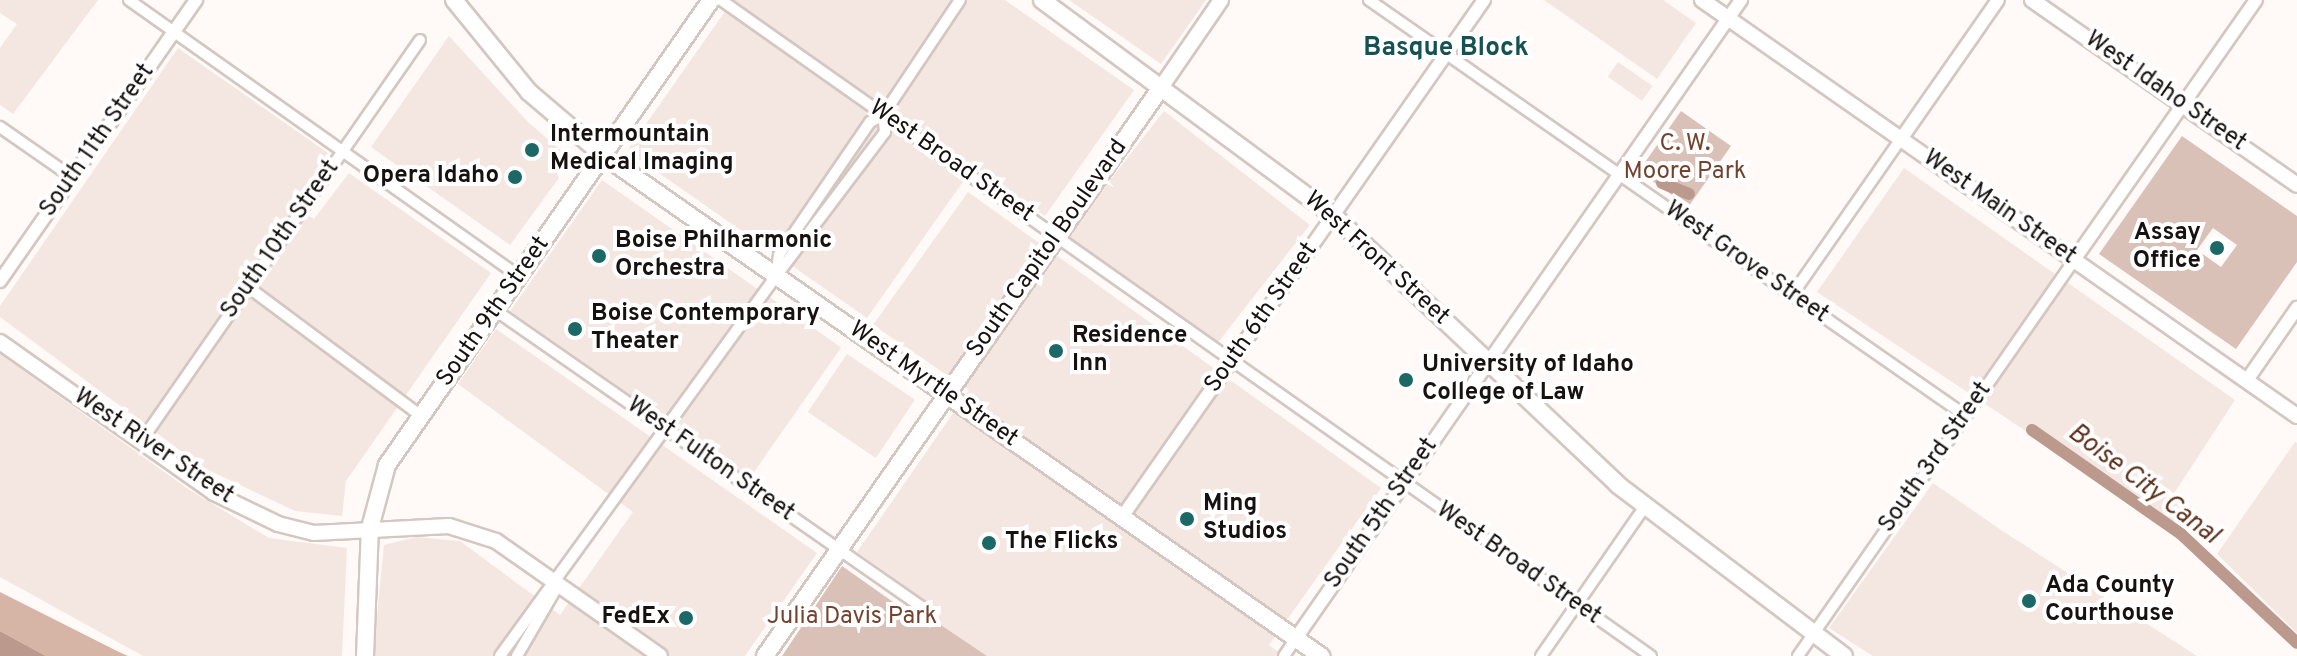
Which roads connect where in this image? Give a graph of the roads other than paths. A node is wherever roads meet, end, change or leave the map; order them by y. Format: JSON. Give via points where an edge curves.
{"nodes":[{"id":1,"x":129,"y":0,"type":"edge"},
{"id":2,"x":196,"y":0,"type":"edge"},
{"id":3,"x":454,"y":0,"type":"edge"},
{"id":4,"x":711,"y":0,"type":"edge"},
{"id":5,"x":721,"y":0,"type":"edge"},
{"id":6,"x":960,"y":0,"type":"edge"},
{"id":7,"x":1042,"y":0,"type":"edge"},
{"id":8,"x":1221,"y":0,"type":"edge"},
{"id":9,"x":1369,"y":0,"type":"edge"},
{"id":10,"x":1484,"y":0,"type":"edge"},
{"id":11,"x":1702,"y":0,"type":"edge"},
{"id":12,"x":1741,"y":0,"type":"edge"},
{"id":13,"x":1998,"y":0,"type":"edge"},
{"id":14,"x":2032,"y":0,"type":"edge"},
{"id":15,"x":2256,"y":0,"type":"edge"},
{"id":16,"x":1729,"y":19,"type":"junction"},
{"id":17,"x":174,"y":31,"type":"junction"},
{"id":18,"x":420,"y":40,"type":"dead end"},
{"id":19,"x":1447,"y":54,"type":"junction"},
{"id":20,"x":1162,"y":86,"type":"junction"},
{"id":21,"x":2183,"y":105,"type":"junction"},
{"id":22,"x":883,"y":115,"type":"junction"},
{"id":23,"x":0,"y":127,"type":"edge"},
{"id":24,"x":1901,"y":139,"type":"junction"},
{"id":25,"x":343,"y":151,"type":"junction"},
{"id":26,"x":603,"y":155,"type":"junction"},
{"id":27,"x":1619,"y":174,"type":"junction"},
{"id":28,"x":72,"y":177,"type":"junction"},
{"id":29,"x":2297,"y":185,"type":"edge"},
{"id":30,"x":1334,"y":216,"type":"junction"},
{"id":31,"x":1055,"y":240,"type":"junction"},
{"id":32,"x":2074,"y":260,"type":"junction"},
{"id":33,"x":519,"y":276,"type":"junction"},
{"id":34,"x":776,"y":276,"type":"junction"},
{"id":35,"x":0,"y":281,"type":"edge"},
{"id":36,"x":248,"y":287,"type":"junction"},
{"id":37,"x":1792,"y":295,"type":"junction"},
{"id":38,"x":2297,"y":308,"type":"edge"},
{"id":39,"x":495,"y":310,"type":"junction"},
{"id":40,"x":0,"y":342,"type":"edge"},
{"id":41,"x":1488,"y":361,"type":"junction"},
{"id":42,"x":1231,"y":363,"type":"junction"},
{"id":43,"x":2247,"y":380,"type":"junction"},
{"id":44,"x":947,"y":395,"type":"junction"},
{"id":45,"x":421,"y":416,"type":"junction"},
{"id":46,"x":1966,"y":416,"type":"junction"},
{"id":47,"x":2297,"y":416,"type":"edge"},
{"id":48,"x":668,"y":431,"type":"junction"},
{"id":49,"x":142,"y":440,"type":"junction"},
{"id":50,"x":1403,"y":483,"type":"junction"},
{"id":51,"x":1644,"y":508,"type":"junction"},
{"id":52,"x":1122,"y":517,"type":"junction"},
{"id":53,"x":370,"y":528,"type":"junction"},
{"id":54,"x":839,"y":550,"type":"junction"},
{"id":55,"x":558,"y":585,"type":"junction"},
{"id":56,"x":1577,"y":605,"type":"junction"},
{"id":57,"x":926,"y":610,"type":"dead end"},
{"id":58,"x":1813,"y":636,"type":"junction"},
{"id":59,"x":1296,"y":638,"type":"junction"},
{"id":60,"x":365,"y":656,"type":"edge"},
{"id":61,"x":500,"y":656,"type":"edge"},
{"id":62,"x":517,"y":656,"type":"edge"},
{"id":63,"x":660,"y":656,"type":"edge"},
{"id":64,"x":765,"y":656,"type":"edge"},
{"id":65,"x":1284,"y":656,"type":"edge"},
{"id":66,"x":1321,"y":656,"type":"edge"},
{"id":67,"x":1541,"y":656,"type":"edge"},
{"id":68,"x":1651,"y":656,"type":"edge"},
{"id":69,"x":1798,"y":656,"type":"edge"},
{"id":70,"x":1844,"y":656,"type":"edge"}],
"edges":[{"from":1,"to":17,"type":"street"},
{"from":2,"to":17,"type":"street","name":"South 11th Street"},
{"from":3,"to":26,"type":"main road","name":"West Myrtle Street","via":[[529,92]]},
{"from":4,"to":26,"type":"main road","name":"South 9th Street"},
{"from":5,"to":22,"type":"street","name":"West Broad Street"},
{"from":6,"to":22,"type":"street"},
{"from":7,"to":20,"type":"main road","name":"West Front Street"},
{"from":8,"to":20,"type":"main road","name":"South Capitol Boulevard"},
{"from":9,"to":19,"type":"street","name":"West Grove Street"},
{"from":10,"to":19,"type":"street","name":"South 6th Street"},
{"from":11,"to":16,"type":"main road","name":"West Main Street"},
{"from":12,"to":16,"type":"street","name":"South 5th Street"},
{"from":13,"to":24,"type":"street"},
{"from":14,"to":21,"type":"main road","name":"West Idaho Street"},
{"from":15,"to":21,"type":"street"},
{"from":16,"to":24,"type":"main road","name":"West Main Street"},
{"from":16,"to":27,"type":"street","name":"South 5th Street"},
{"from":17,"to":25,"type":"street"},
{"from":17,"to":28,"type":"street","name":"South 11th Street"},
{"from":18,"to":25,"type":"street","name":"South 10th Street"},
{"from":19,"to":27,"type":"street","name":"West Grove Street"},
{"from":19,"to":30,"type":"street","name":"South 6th Street"},
{"from":20,"to":30,"type":"main road","name":"West Front Street"},
{"from":20,"to":31,"type":"main road","name":"South Capitol Boulevard"},
{"from":21,"to":29,"type":"main road","name":"West Idaho Street"},
{"from":21,"to":32,"type":"street"},
{"from":22,"to":31,"type":"street","name":"West Broad Street"},
{"from":22,"to":34,"type":"street","via":[[868,124],[779,255]]},
{"from":22,"to":34,"type":"street","via":[[885,132]]},
{"from":23,"to":28,"type":"street"},
{"from":24,"to":32,"type":"main road","name":"West Main Street"},
{"from":24,"to":37,"type":"street"},
{"from":25,"to":33,"type":"street"},
{"from":25,"to":36,"type":"street","name":"South 10th Street"},
{"from":26,"to":33,"type":"main road","name":"South 9th Street"},
{"from":26,"to":34,"type":"main road","name":"West Myrtle Street"},
{"from":27,"to":37,"type":"street","name":"West Grove Street"},
{"from":27,"to":41,"type":"street","name":"South 5th Street"},
{"from":28,"to":35,"type":"street","name":"South 11th Street"},
{"from":30,"to":41,"type":"main road","name":"West Front Street"},
{"from":30,"to":42,"type":"street","name":"South 6th Street"},
{"from":31,"to":42,"type":"street","name":"West Broad Street"},
{"from":31,"to":44,"type":"main road","name":"South Capitol Boulevard"},
{"from":32,"to":43,"type":"main road","name":"West Main Street"},
{"from":32,"to":46,"type":"street","name":"South 3rd Street"},
{"from":33,"to":39,"type":"main road","name":"South 9th Street"},
{"from":34,"to":44,"type":"main road","name":"West Myrtle Street"},
{"from":34,"to":48,"type":"street"},
{"from":36,"to":45,"type":"street"},
{"from":36,"to":49,"type":"street","name":"South 10th Street"},
{"from":37,"to":46,"type":"street","name":"West Grove Street"},
{"from":38,"to":43,"type":"street"},
{"from":39,"to":45,"type":"main road","name":"South 9th Street"},
{"from":39,"to":48,"type":"street","name":"West Fulton Street"},
{"from":40,"to":49,"type":"main road","name":"West River Street"},
{"from":41,"to":50,"type":"street","name":"South 5th Street"},
{"from":41,"to":51,"type":"main road","name":"West Front Street"},
{"from":42,"to":50,"type":"street","name":"West Broad Street"},
{"from":42,"to":52,"type":"street","name":"South 6th Street"},
{"from":43,"to":47,"type":"main road","name":"West Main Street"},
{"from":44,"to":52,"type":"main road","name":"West Myrtle Street"},
{"from":44,"to":54,"type":"main road","name":"South Capitol Boulevard"},
{"from":45,"to":53,"type":"main road","name":"South 9th Street","via":[[387,465]]},
{"from":46,"to":58,"type":"street","name":"South 3rd Street"},
{"from":48,"to":54,"type":"street","name":"West Fulton Street"},
{"from":48,"to":55,"type":"street"},
{"from":49,"to":53,"type":"main road","name":"West River Street","via":[[214,493],[278,524],[314,533]]},
{"from":50,"to":56,"type":"street","name":"West Broad Street"},
{"from":50,"to":59,"type":"street","name":"South 5th Street"},
{"from":51,"to":56,"type":"street"},
{"from":51,"to":58,"type":"main road","name":"West Front Street"},
{"from":52,"to":59,"type":"main road","name":"West Myrtle Street"},
{"from":53,"to":55,"type":"main road","name":"West River Street","via":[[449,526],[496,541]]},
{"from":53,"to":60,"type":"main road","name":"South 9th Street"},
{"from":54,"to":57,"type":"street","name":"West Fulton Street"},
{"from":54,"to":64,"type":"main road","name":"South Capitol Boulevard"},
{"from":55,"to":61,"type":"street","via":[[540,599]]},
{"from":55,"to":62,"type":"street"},
{"from":55,"to":63,"type":"main road","name":"West River Street"},
{"from":56,"to":67,"type":"street"},
{"from":56,"to":68,"type":"street","name":"West Broad Street"},
{"from":58,"to":69,"type":"street","name":"South 3rd Street"},
{"from":58,"to":70,"type":"main road","name":"West Front Street"},
{"from":59,"to":65,"type":"street","name":"South 5th Street"},
{"from":59,"to":66,"type":"main road","name":"West Myrtle Street"}]}
